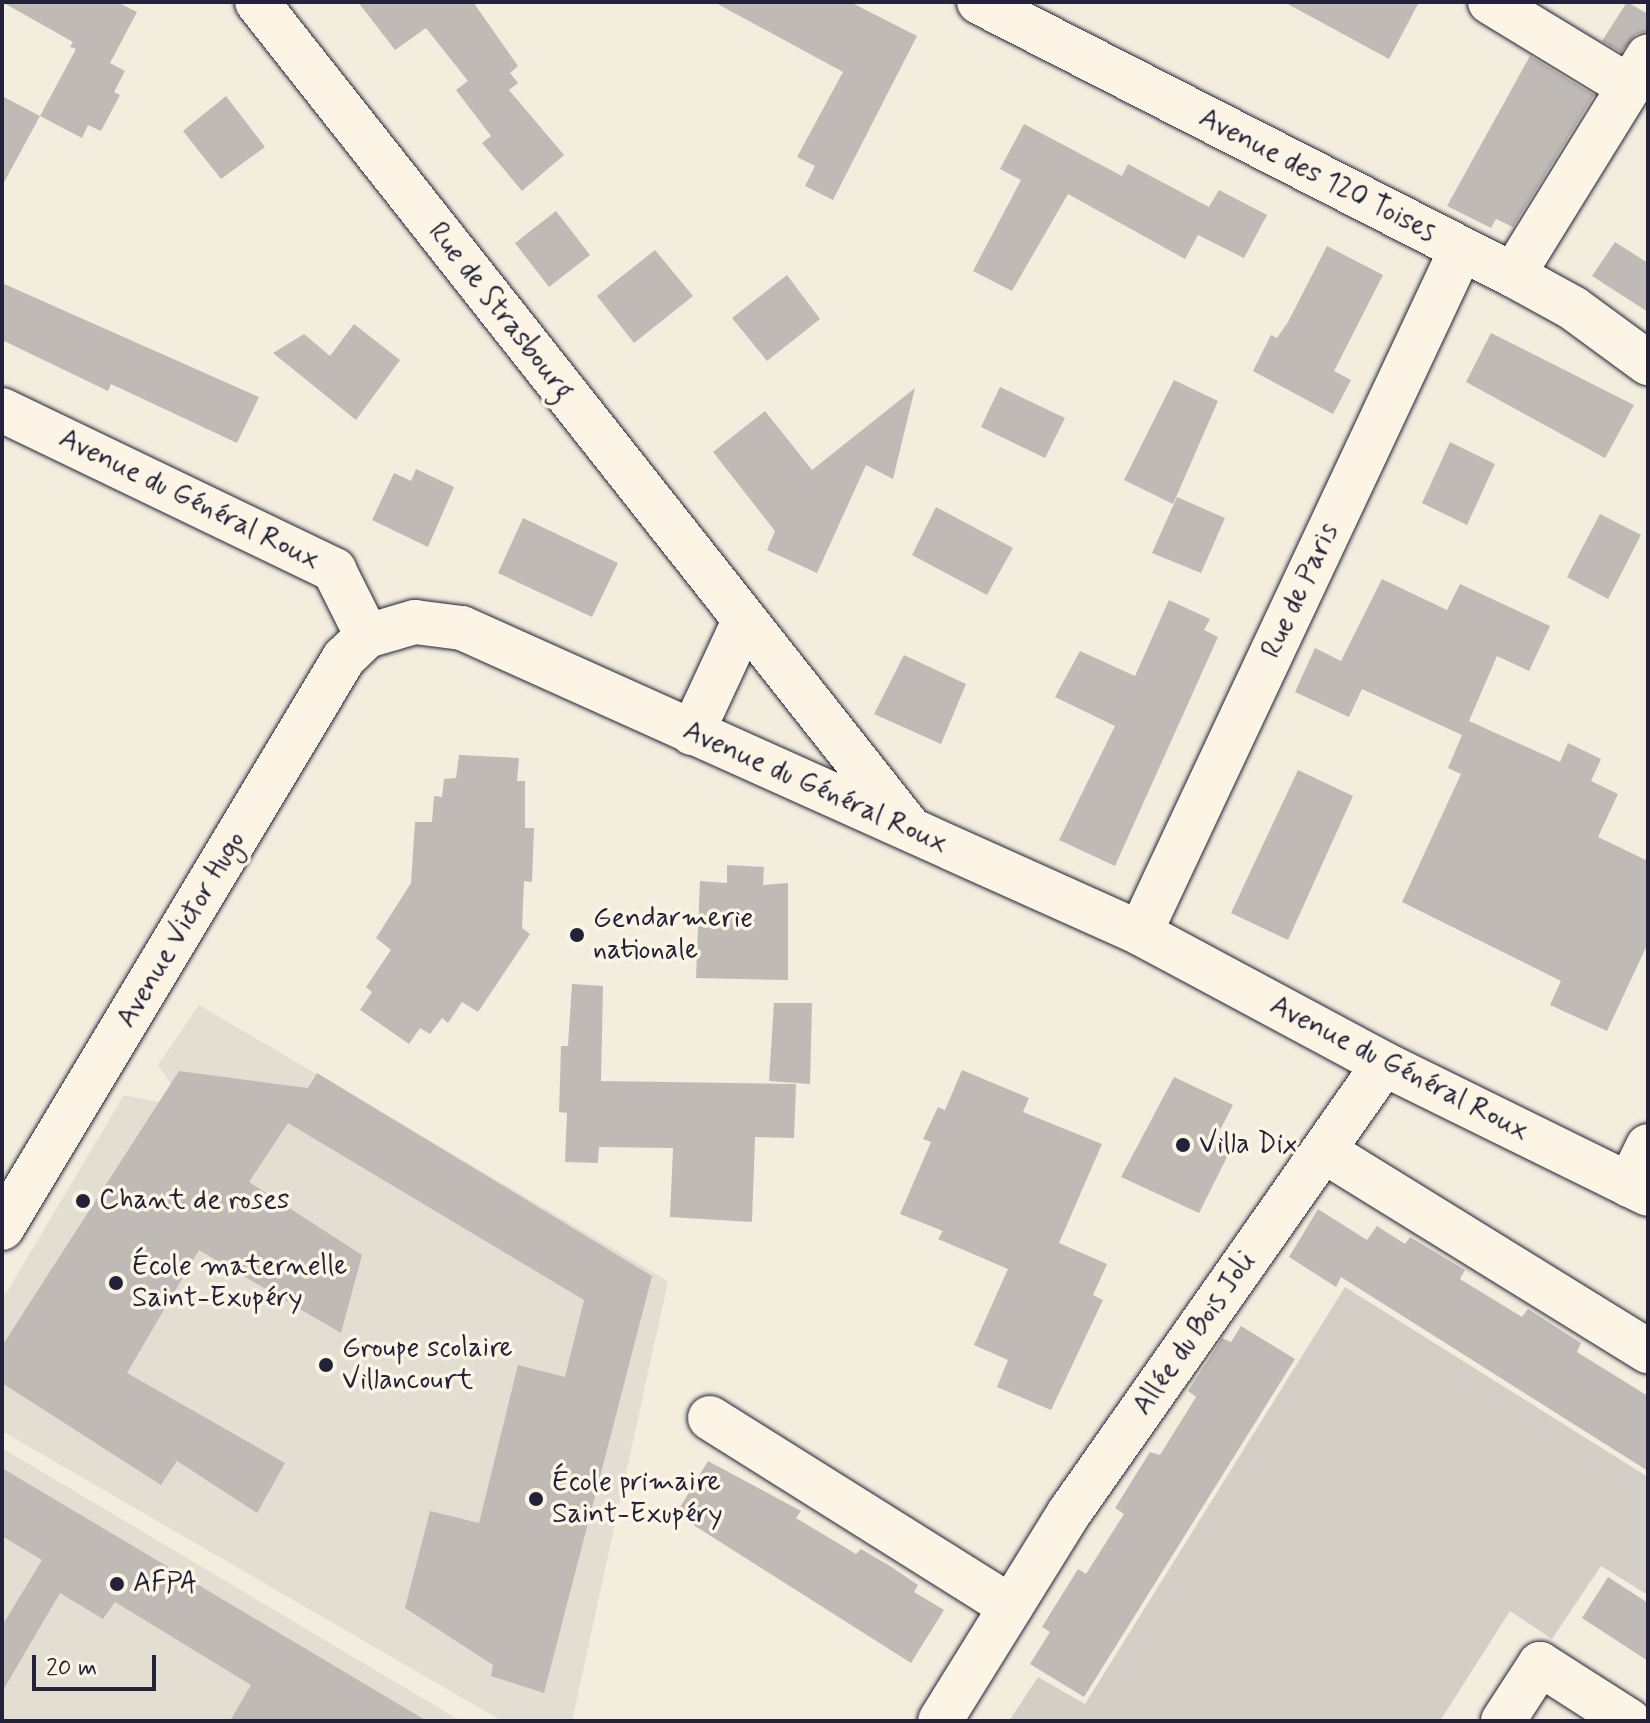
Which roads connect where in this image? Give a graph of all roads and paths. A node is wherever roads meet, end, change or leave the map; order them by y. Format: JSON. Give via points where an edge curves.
{"nodes":[{"id":1,"x":257,"y":2,"type":"edge"},
{"id":2,"x":979,"y":2,"type":"edge"},
{"id":3,"x":1490,"y":2,"type":"edge"},
{"id":4,"x":1638,"y":71,"type":"edge"},
{"id":5,"x":1461,"y":250,"type":"junction"},
{"id":6,"x":1513,"y":275,"type":"junction"},
{"id":7,"x":1648,"y":363,"type":"edge"},
{"id":8,"x":2,"y":410,"type":"edge"},
{"id":9,"x":744,"y":621,"type":"junction"},
{"id":10,"x":367,"y":636,"type":"junction"},
{"id":11,"x":692,"y":733,"type":"junction"},
{"id":12,"x":913,"y":833,"type":"junction"},
{"id":13,"x":1140,"y":933,"type":"junction"},
{"id":14,"x":1384,"y":1064,"type":"junction"},
{"id":15,"x":1648,"y":1146,"type":"edge"},
{"id":16,"x":1324,"y":1151,"type":"junction"},
{"id":17,"x":1638,"y":1190,"type":"edge"},
{"id":18,"x":2,"y":1228,"type":"edge"},
{"id":19,"x":1648,"y":1351,"type":"edge"},
{"id":20,"x":710,"y":1418,"type":"dead end"},
{"id":21,"x":1011,"y":1607,"type":"junction"},
{"id":22,"x":940,"y":1721,"type":"edge"},
{"id":23,"x":1503,"y":1721,"type":"edge"},
{"id":24,"x":1629,"y":1721,"type":"edge"}],
"edges":[{"from":1,"to":9,"type":"street","name":"Rue de Strasbourg"},
{"from":2,"to":5,"type":"street","name":"Avenue des 120 Toises"},
{"from":3,"to":4,"type":"street"},
{"from":4,"to":6,"type":"street"},
{"from":5,"to":6,"type":"street","name":"Avenue des 120 Toises"},
{"from":5,"to":13,"type":"street","name":"Rue de Paris"},
{"from":6,"to":7,"type":"street","name":"Avenue des 120 Toises","via":[[1573,308]]},
{"from":8,"to":10,"type":"street","name":"Avenue du Général Roux","via":[[334,570]]},
{"from":9,"to":11,"type":"street"},
{"from":9,"to":12,"type":"street","name":"Rue de Strasbourg"},
{"from":10,"to":11,"type":"street","name":"Avenue du Général Roux","via":[[415,622],[462,628]]},
{"from":10,"to":18,"type":"street","name":"Avenue Victor Hugo","via":[[344,658]]},
{"from":11,"to":12,"type":"street","name":"Avenue du Général Roux"},
{"from":12,"to":13,"type":"street","name":"Avenue du Général Roux"},
{"from":13,"to":14,"type":"street","name":"Avenue du Général Roux"},
{"from":14,"to":16,"type":"street","name":"Allée du Bois Joli"},
{"from":14,"to":17,"type":"street","name":"Avenue du Général Roux"},
{"from":15,"to":17,"type":"street"},
{"from":16,"to":19,"type":"street"},
{"from":16,"to":21,"type":"street","name":"Allée du Bois Joli","via":[[1069,1513]]},
{"from":20,"to":21,"type":"street"},
{"from":21,"to":22,"type":"street","name":"Allée du Bois Joli"},
{"from":23,"to":24,"type":"street","via":[[1540,1664]]}]}
